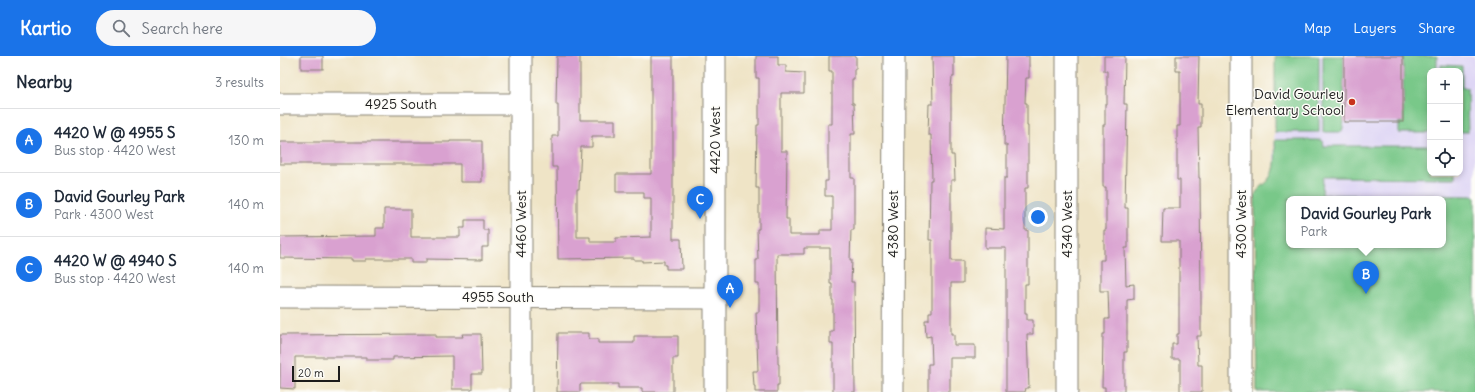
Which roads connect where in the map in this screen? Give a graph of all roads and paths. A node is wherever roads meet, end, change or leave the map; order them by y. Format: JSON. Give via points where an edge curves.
{"nodes":[{"id":1,"x":522,"y":56,"type":"edge"},
{"id":2,"x":715,"y":56,"type":"edge"},
{"id":3,"x":894,"y":56,"type":"edge"},
{"id":4,"x":1067,"y":56,"type":"edge"},
{"id":5,"x":1241,"y":56,"type":"edge"},
{"id":6,"x":280,"y":104,"type":"edge"},
{"id":7,"x":521,"y":104,"type":"junction"},
{"id":8,"x":280,"y":297,"type":"edge"},
{"id":9,"x":521,"y":297,"type":"junction"},
{"id":10,"x":715,"y":298,"type":"junction"},
{"id":11,"x":521,"y":392,"type":"edge"},
{"id":12,"x":715,"y":392,"type":"edge"},
{"id":13,"x":893,"y":392,"type":"edge"},
{"id":14,"x":1067,"y":392,"type":"edge"},
{"id":15,"x":1241,"y":392,"type":"edge"}],
"edges":[{"from":1,"to":7,"type":"street","name":"4460 West"},
{"from":2,"to":10,"type":"street","name":"4420 West"},
{"from":3,"to":13,"type":"street","name":"4380 West"},
{"from":4,"to":14,"type":"street","name":"4340 West"},
{"from":5,"to":15,"type":"street","name":"4300 West"},
{"from":6,"to":7,"type":"street","name":"4925 South"},
{"from":7,"to":9,"type":"street","name":"4460 West"},
{"from":8,"to":9,"type":"street","name":"4955 South"},
{"from":9,"to":10,"type":"street","name":"4955 South"},
{"from":9,"to":11,"type":"street","name":"4460 West"},
{"from":10,"to":12,"type":"street","name":"4420 West"}]}
